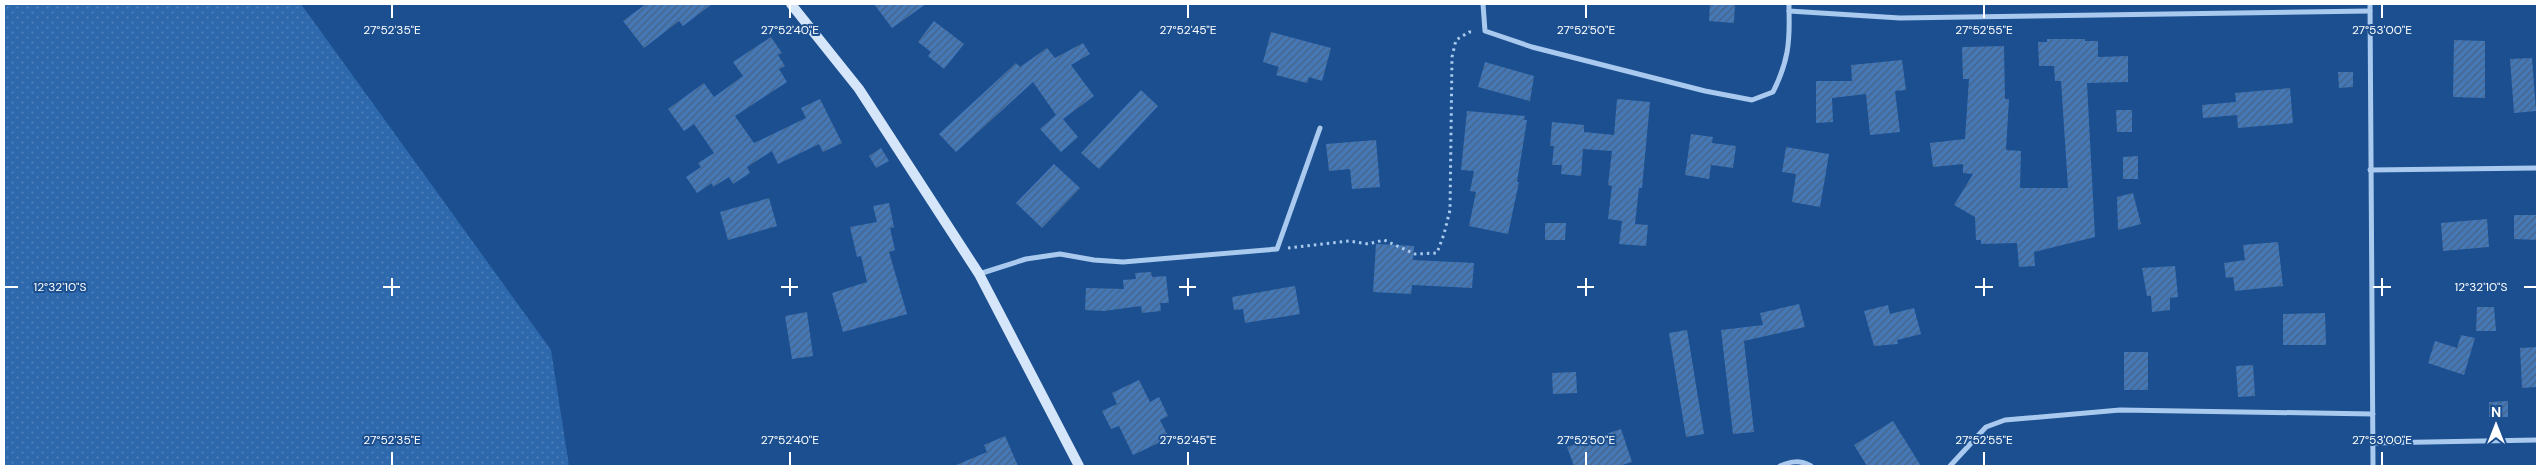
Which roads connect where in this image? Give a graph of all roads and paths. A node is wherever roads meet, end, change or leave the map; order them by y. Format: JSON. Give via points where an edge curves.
{"nodes":[{"id":1,"x":791,"y":4,"type":"edge"},
{"id":2,"x":1483,"y":4,"type":"edge"},
{"id":3,"x":1789,"y":4,"type":"edge"},
{"id":4,"x":2370,"y":4,"type":"edge"},
{"id":5,"x":1789,"y":10,"type":"junction"},
{"id":6,"x":2370,"y":11,"type":"junction"},
{"id":7,"x":1485,"y":31,"type":"junction"},
{"id":8,"x":1320,"y":128,"type":"dead end"},
{"id":9,"x":2537,"y":168,"type":"edge"},
{"id":10,"x":2370,"y":170,"type":"junction"},
{"id":11,"x":1277,"y":249,"type":"junction"},
{"id":12,"x":979,"y":274,"type":"junction"},
{"id":13,"x":2372,"y":414,"type":"junction"},
{"id":14,"x":2537,"y":440,"type":"edge"},
{"id":15,"x":2372,"y":443,"type":"junction"},
{"id":16,"x":1079,"y":466,"type":"edge"},
{"id":17,"x":1780,"y":466,"type":"edge"},
{"id":18,"x":1811,"y":466,"type":"edge"},
{"id":19,"x":1950,"y":466,"type":"edge"},
{"id":20,"x":2373,"y":466,"type":"edge"}],
"edges":[{"from":1,"to":12,"type":"street","via":[[858,89]]},
{"from":2,"to":7,"type":"street"},
{"from":3,"to":5,"type":"street"},
{"from":4,"to":6,"type":"street"},
{"from":5,"to":6,"type":"street","via":[[1900,18]]},
{"from":5,"to":7,"type":"street","via":[[1790,45],[1784,70],[1773,92],[1752,100],[1532,47]]},
{"from":6,"to":10,"type":"street"},
{"from":7,"to":11,"type":"path","via":[[1469,32],[1456,40],[1452,57],[1450,210],[1436,253],[1415,254],[1384,240],[1368,244],[1323,242]]},
{"from":8,"to":11,"type":"street"},
{"from":9,"to":10,"type":"street"},
{"from":10,"to":13,"type":"street"},
{"from":11,"to":12,"type":"street","via":[[1123,262],[1060,254],[1026,259]]},
{"from":12,"to":16,"type":"street"},
{"from":13,"to":15,"type":"street"},
{"from":13,"to":19,"type":"street","via":[[2120,410],[2005,420],[1986,427]]},
{"from":14,"to":15,"type":"street"},
{"from":15,"to":20,"type":"street"},
{"from":17,"to":18,"type":"street","via":[[1789,462],[1803,462]]}]}
